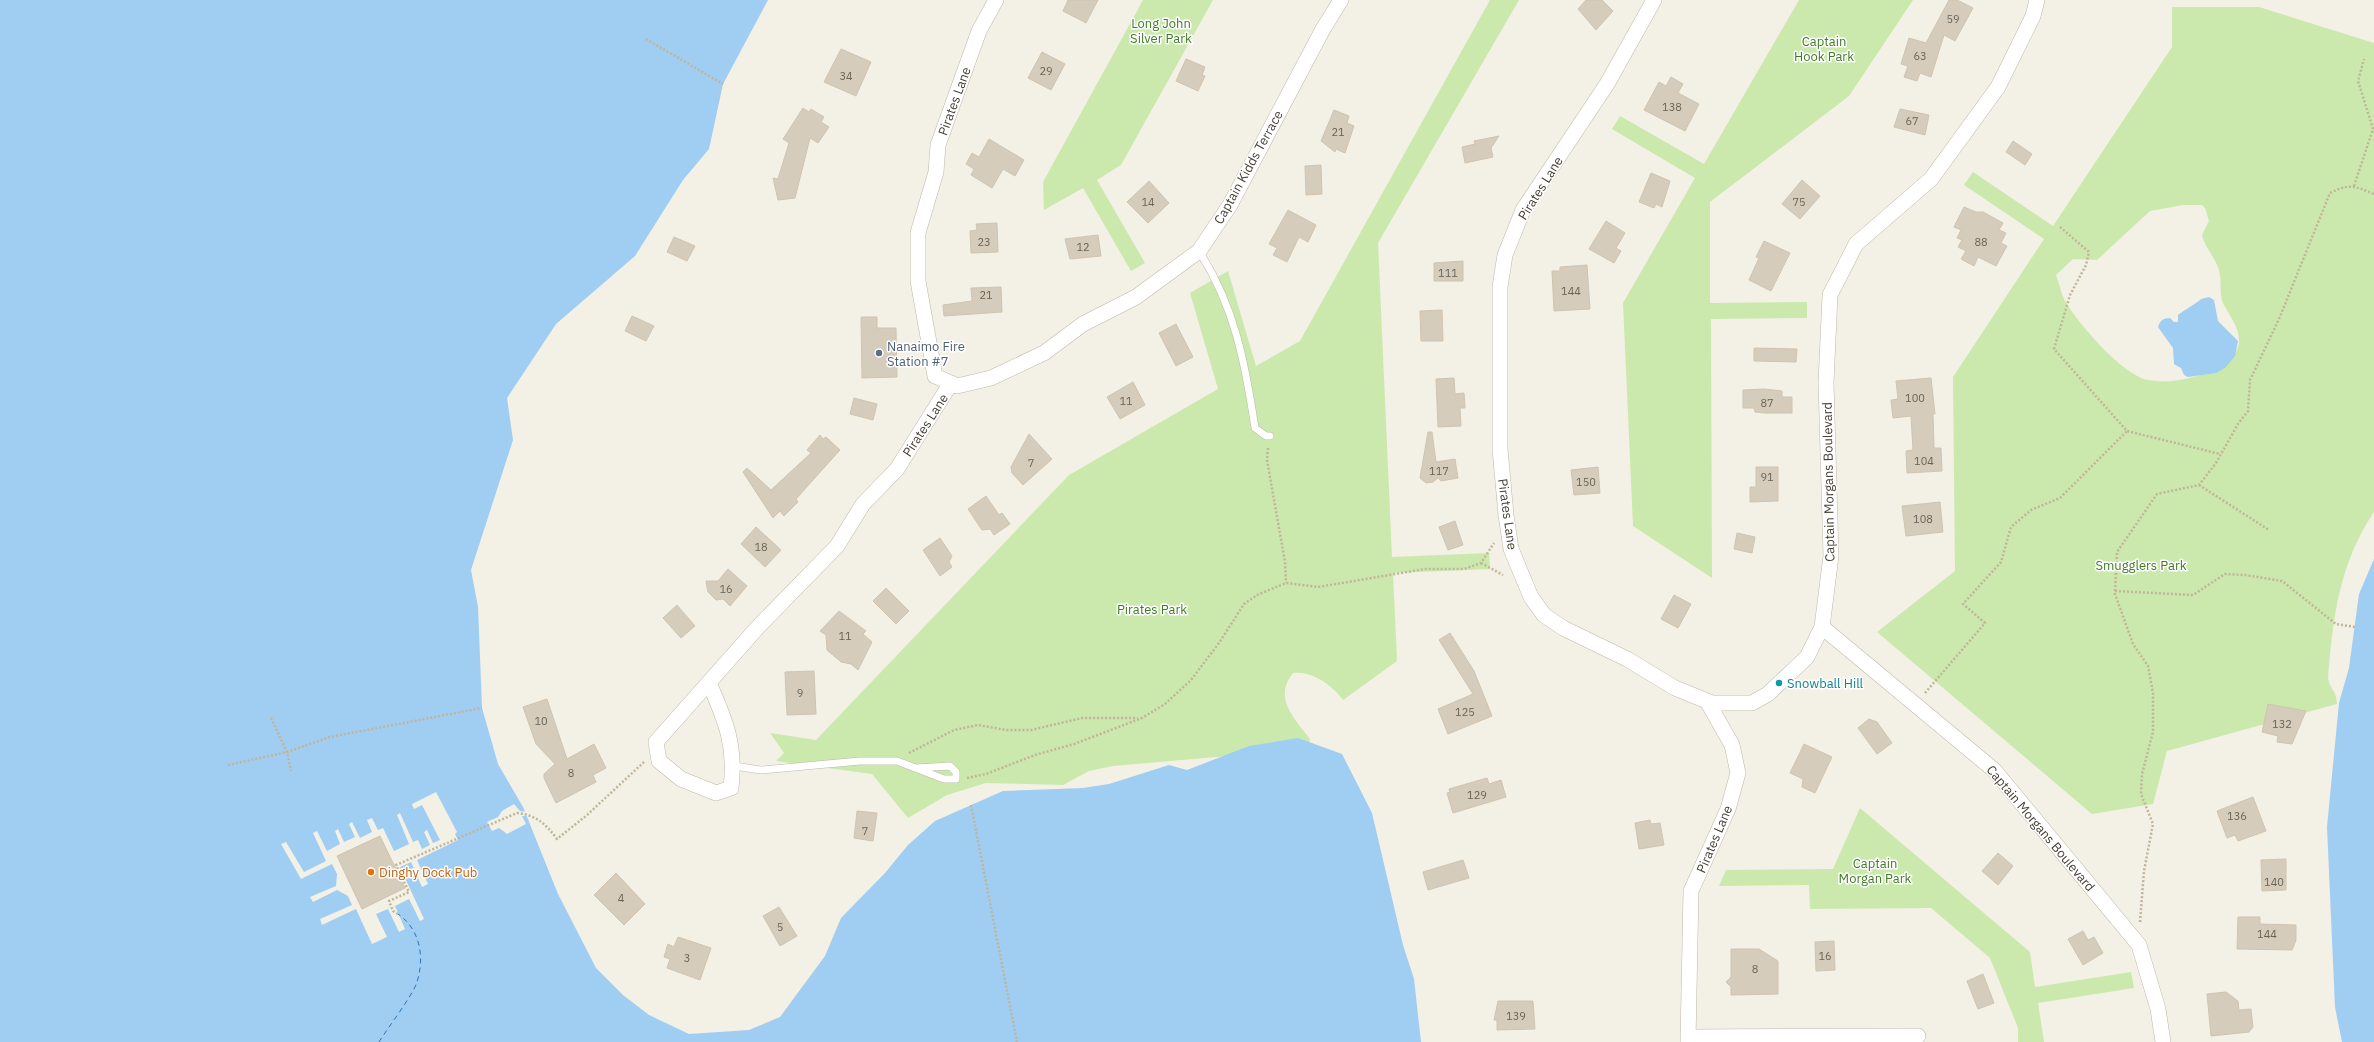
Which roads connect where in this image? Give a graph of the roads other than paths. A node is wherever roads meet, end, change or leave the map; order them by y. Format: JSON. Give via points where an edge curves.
{"nodes":[{"id":1,"x":996,"y":0,"type":"edge"},
{"id":2,"x":1341,"y":0,"type":"edge"},
{"id":3,"x":1654,"y":0,"type":"edge"},
{"id":4,"x":2037,"y":0,"type":"edge"},
{"id":5,"x":1199,"y":251,"type":"junction"},
{"id":6,"x":951,"y":383,"type":"junction"},
{"id":7,"x":1268,"y":436,"type":"road end"},
{"id":8,"x":1822,"y":627,"type":"junction"},
{"id":9,"x":709,"y":684,"type":"junction"},
{"id":10,"x":1707,"y":701,"type":"junction"},
{"id":11,"x":734,"y":766,"type":"junction"},
{"id":12,"x":916,"y":768,"type":"junction"},
{"id":13,"x":1918,"y":1036,"type":"dead end"},
{"id":14,"x":1688,"y":1040,"type":"edge"},
{"id":15,"x":2163,"y":1042,"type":"edge"}],
"edges":[{"from":1,"to":6,"type":"street","name":"Pirates Lane","via":[[979,31],[938,145],[936,172],[918,233],[918,281],[935,376]]},
{"from":2,"to":5,"type":"street","name":"Captain Kidds Terrace","via":[[1323,29],[1230,205]]},
{"from":3,"to":10,"type":"street","name":"Pirates Lane","via":[[1607,84],[1523,210],[1505,255],[1500,287],[1500,449],[1512,549],[1528,590],[1544,615],[1563,628],[1627,659],[1675,688]]},
{"from":4,"to":8,"type":"street","name":"Captain Morgans Boulevard","via":[[2033,16],[1998,87],[1931,180],[1856,244],[1830,295],[1826,382],[1831,556]]},
{"from":5,"to":6,"type":"street","name":"Captain Kidds Terrace","via":[[1136,297],[1083,324],[1044,353],[991,378],[957,386]]},
{"from":5,"to":7,"type":"lane","via":[[1211,270],[1233,318],[1242,351],[1255,428]]},
{"from":6,"to":9,"type":"street","name":"Pirates Lane","via":[[897,469],[863,504],[837,546],[758,627]]},
{"from":8,"to":10,"type":"street","via":[[1807,657],[1768,694],[1752,703]]},
{"from":8,"to":15,"type":"street","name":"Captain Morgans Boulevard","via":[[1994,770],[2139,945],[2158,1010]]},
{"from":9,"to":11,"type":"street","via":[[729,731]]},
{"from":9,"to":11,"type":"street","name":"Pirates Lane","via":[[656,742],[660,761],[681,779],[716,793],[731,788]]},
{"from":10,"to":14,"type":"street","name":"Pirates Lane","via":[[1732,745],[1738,773],[1728,809],[1691,891]]},
{"from":11,"to":12,"type":"lane","via":[[761,770],[860,761],[897,761]]},
{"from":12,"to":12,"type":"lane","via":[[944,778],[956,778],[956,772],[950,766]]},
{"from":13,"to":14,"type":"street"}]}
